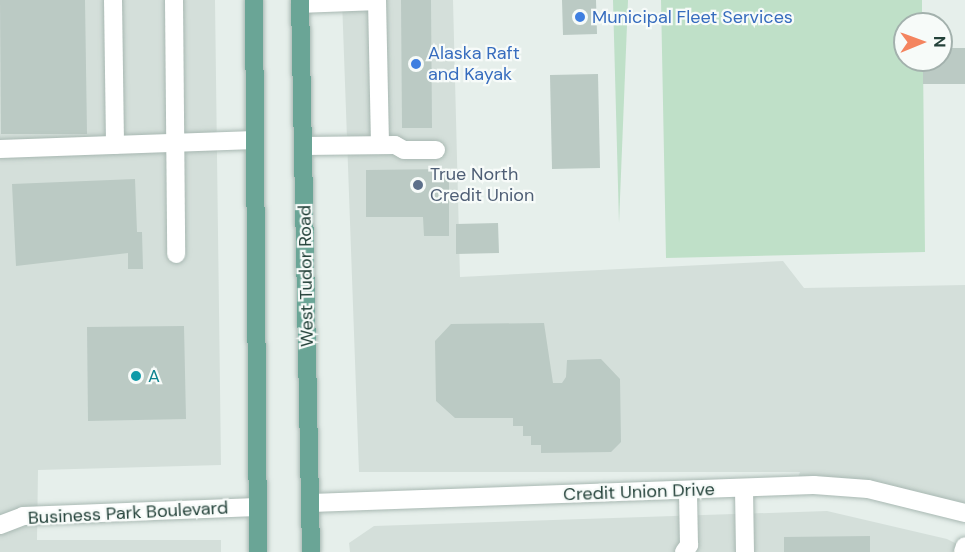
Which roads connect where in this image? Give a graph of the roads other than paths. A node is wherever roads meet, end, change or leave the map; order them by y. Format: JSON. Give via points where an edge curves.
{"nodes":[{"id":1,"x":113,"y":0,"type":"edge"},
{"id":2,"x":174,"y":0,"type":"edge"},
{"id":3,"x":254,"y":0,"type":"edge"},
{"id":4,"x":377,"y":1,"type":"edge"},
{"id":5,"x":300,"y":2,"type":"edge"},
{"id":6,"x":255,"y":140,"type":"junction"},
{"id":7,"x":174,"y":142,"type":"junction"},
{"id":8,"x":115,"y":145,"type":"junction"},
{"id":9,"x":380,"y":145,"type":"junction"},
{"id":10,"x":303,"y":146,"type":"junction"},
{"id":11,"x":0,"y":149,"type":"edge"},
{"id":12,"x":436,"y":150,"type":"dead end"},
{"id":13,"x":176,"y":254,"type":"dead end"},
{"id":14,"x":744,"y":489,"type":"junction"},
{"id":15,"x":688,"y":490,"type":"junction"},
{"id":16,"x":310,"y":503,"type":"junction"},
{"id":17,"x":257,"y":507,"type":"junction"},
{"id":18,"x":965,"y":513,"type":"edge"},
{"id":19,"x":0,"y":525,"type":"edge"},
{"id":20,"x":965,"y":546,"type":"edge"},
{"id":21,"x":258,"y":552,"type":"edge"},
{"id":22,"x":312,"y":552,"type":"edge"},
{"id":23,"x":684,"y":552,"type":"edge"},
{"id":24,"x":745,"y":552,"type":"edge"},
{"id":25,"x":963,"y":552,"type":"edge"}],
"edges":[{"from":1,"to":8,"type":"street"},
{"from":2,"to":7,"type":"street"},
{"from":3,"to":6,"type":"main road"},
{"from":4,"to":5,"type":"street"},
{"from":4,"to":9,"type":"street"},
{"from":5,"to":10,"type":"main road","name":"West Tudor Road"},
{"from":6,"to":7,"type":"street"},
{"from":6,"to":17,"type":"main road"},
{"from":7,"to":8,"type":"street"},
{"from":7,"to":13,"type":"street"},
{"from":8,"to":11,"type":"street"},
{"from":9,"to":10,"type":"street"},
{"from":9,"to":12,"type":"street"},
{"from":10,"to":16,"type":"main road","name":"West Tudor Road"},
{"from":14,"to":15,"type":"street","name":"Credit Union Drive"},
{"from":14,"to":18,"type":"street","name":"Credit Union Drive","via":[[814,485],[868,489]]},
{"from":14,"to":24,"type":"street"},
{"from":15,"to":16,"type":"street","name":"Credit Union Drive"},
{"from":15,"to":23,"type":"street","via":[[688,545]]},
{"from":16,"to":22,"type":"main road","name":"West Tudor Road"},
{"from":17,"to":19,"type":"street","name":"Business Park Boulevard","via":[[24,516]]},
{"from":17,"to":21,"type":"main road"},
{"from":20,"to":25,"type":"street"}]}
